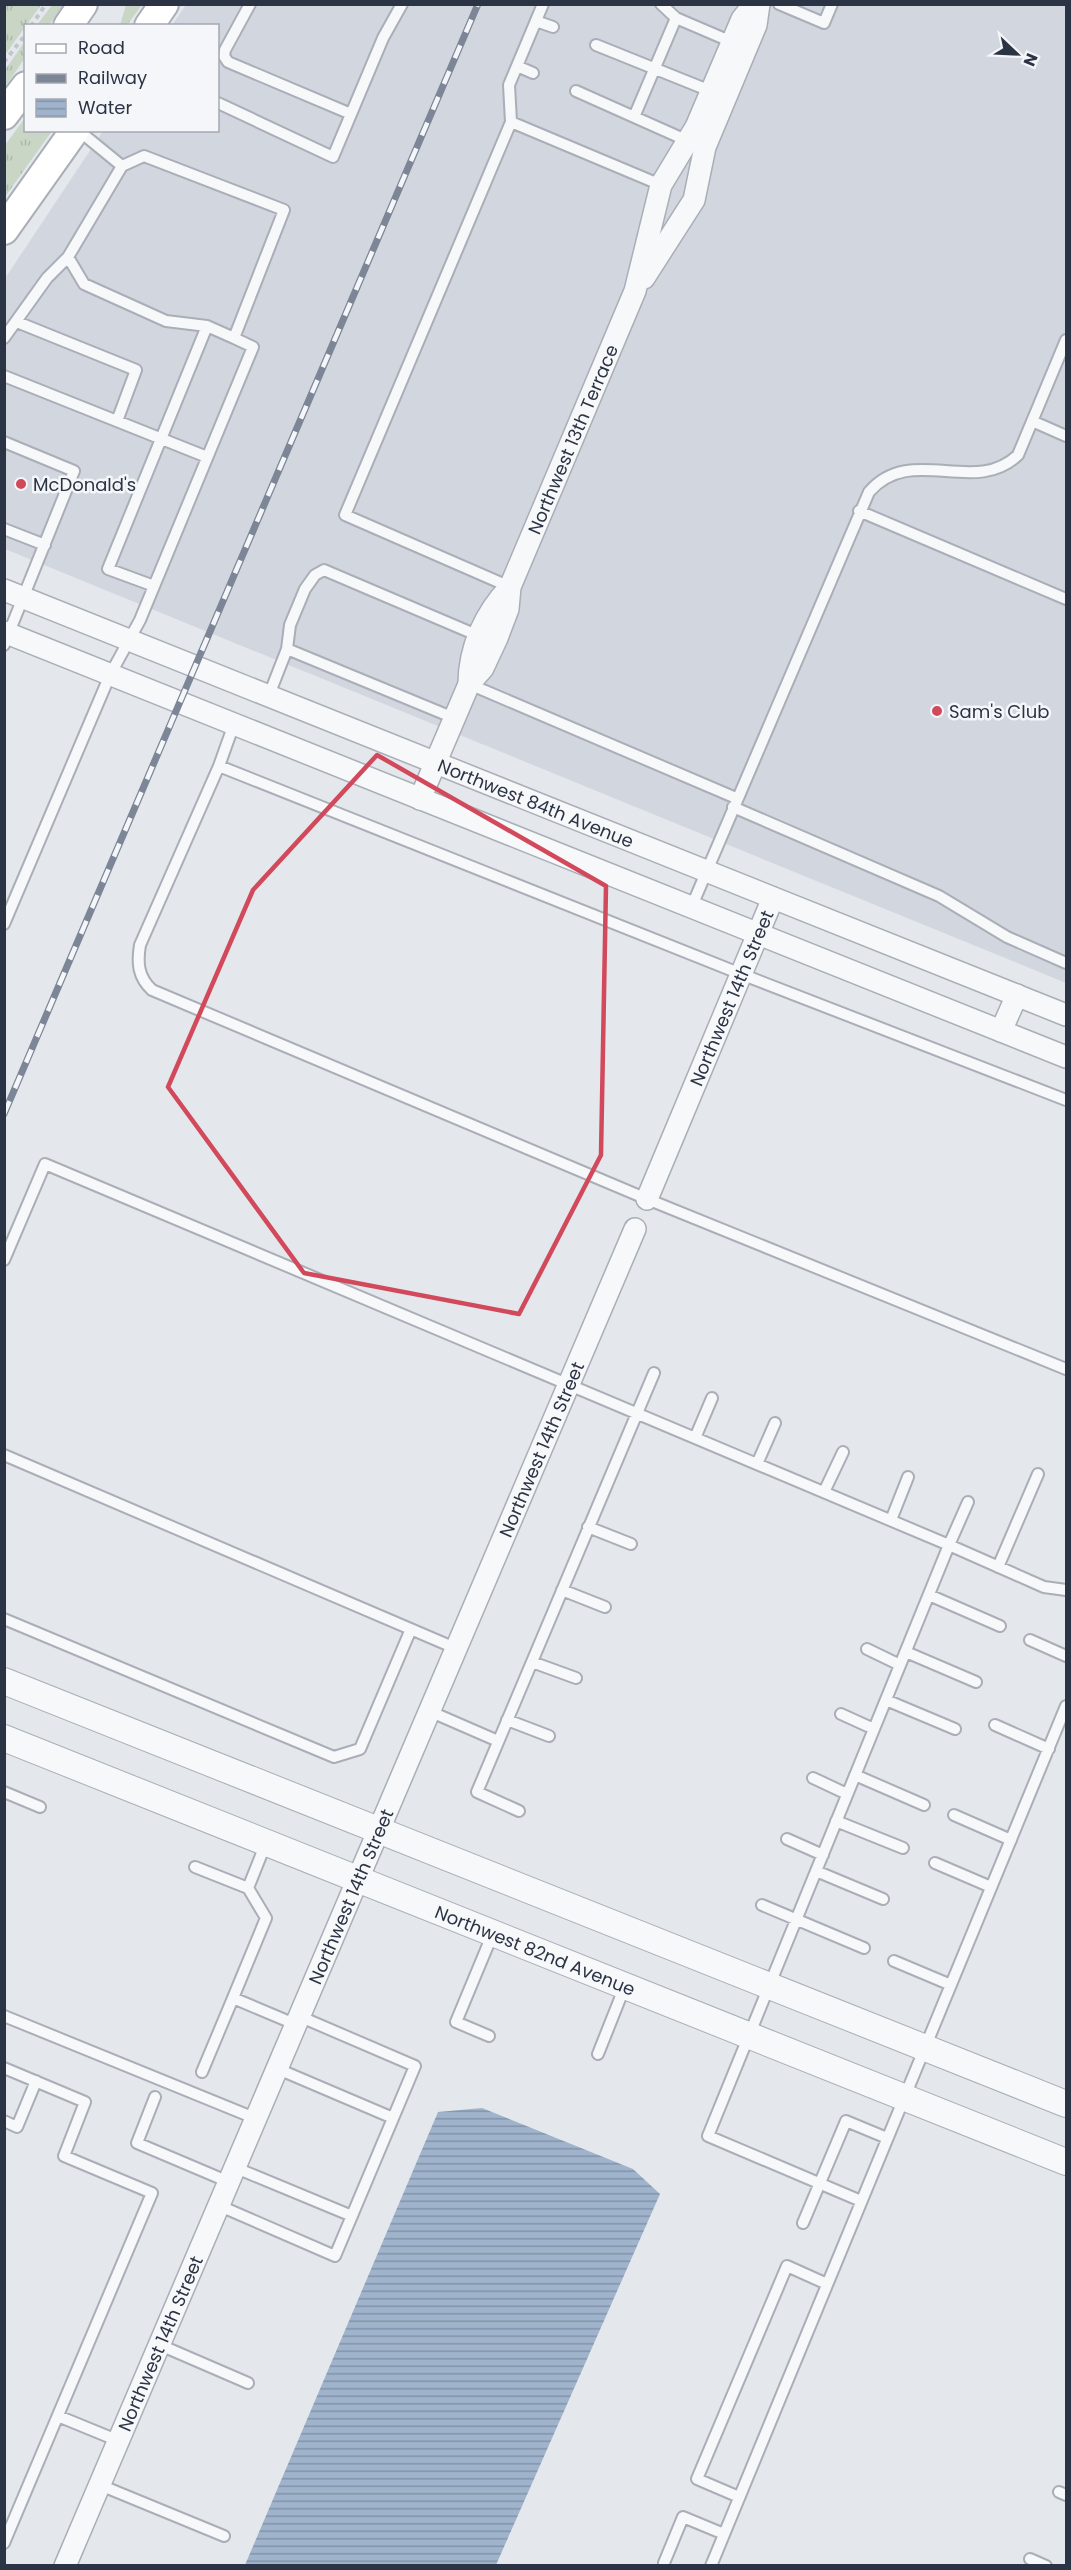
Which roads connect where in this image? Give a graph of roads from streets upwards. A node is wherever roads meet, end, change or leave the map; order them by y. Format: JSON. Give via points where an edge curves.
{"nodes":[{"id":1,"x":164,"y":4,"type":"edge"},
{"id":2,"x":754,"y":4,"type":"edge"},
{"id":3,"x":759,"y":4,"type":"edge"},
{"id":4,"x":150,"y":24,"type":"edge"},
{"id":5,"x":24,"y":89,"type":"edge"},
{"id":6,"x":719,"y":94,"type":"junction"},
{"id":7,"x":4,"y":115,"type":"edge"},
{"id":8,"x":76,"y":132,"type":"edge"},
{"id":9,"x":4,"y":230,"type":"edge"},
{"id":10,"x":635,"y":291,"type":"junction"},
{"id":11,"x":510,"y":587,"type":"junction"},
{"id":12,"x":14,"y":594,"type":"edge"},
{"id":13,"x":6,"y":637,"type":"edge"},
{"id":14,"x":469,"y":684,"type":"junction"},
{"id":15,"x":435,"y":763,"type":"junction"},
{"id":16,"x":420,"y":799,"type":"junction"},
{"id":17,"x":773,"y":898,"type":"junction"},
{"id":18,"x":757,"y":934,"type":"junction"},
{"id":19,"x":1017,"y":995,"type":"junction"},
{"id":20,"x":1066,"y":1015,"type":"edge"},
{"id":21,"x":1001,"y":1031,"type":"junction"},
{"id":22,"x":1066,"y":1057,"type":"edge"},
{"id":23,"x":647,"y":1199,"type":"road end"},
{"id":24,"x":635,"y":1229,"type":"dead end"},
{"id":25,"x":4,"y":1681,"type":"edge"},
{"id":26,"x":4,"y":1738,"type":"edge"},
{"id":27,"x":378,"y":1830,"type":"junction"},
{"id":28,"x":358,"y":1879,"type":"junction"},
{"id":29,"x":1066,"y":2104,"type":"edge"},
{"id":30,"x":1066,"y":2162,"type":"edge"},
{"id":31,"x":65,"y":2565,"type":"edge"}],
"edges":[{"from":1,"to":4,"type":"main road"},
{"from":2,"to":6,"type":"street","name":"Northwest 13th Terrace","via":[[732,42]]},
{"from":3,"to":6,"type":"street","name":"Northwest 13th Terrace","via":[[756,25]]},
{"from":5,"to":7,"type":"main road"},
{"from":6,"to":10,"type":"street","name":"Northwest 13th Terrace","via":[[661,185]]},
{"from":6,"to":10,"type":"street","name":"Northwest 13th Terrace","via":[[694,200]]},
{"from":8,"to":9,"type":"main road"},
{"from":10,"to":11,"type":"street","name":"Northwest 13th Terrace"},
{"from":11,"to":14,"type":"street","name":"Northwest 13th Terrace","via":[[508,609],[497,638],[483,668]]},
{"from":11,"to":14,"type":"street","name":"Northwest 13th Terrace","via":[[494,604],[479,636],[469,662]]},
{"from":12,"to":15,"type":"street","name":"Northwest 84th Avenue"},
{"from":13,"to":16,"type":"street"},
{"from":14,"to":15,"type":"street","name":"Northwest 13th Terrace"},
{"from":15,"to":16,"type":"street","name":"Northwest 13th Terrace"},
{"from":15,"to":17,"type":"street","name":"Northwest 84th Avenue"},
{"from":16,"to":18,"type":"street"},
{"from":17,"to":18,"type":"street","name":"Northwest 14th Street"},
{"from":17,"to":19,"type":"street","name":"Northwest 84th Avenue"},
{"from":18,"to":21,"type":"street"},
{"from":18,"to":23,"type":"street","name":"Northwest 14th Street"},
{"from":19,"to":20,"type":"street","name":"Northwest 84th Avenue"},
{"from":19,"to":21,"type":"street"},
{"from":21,"to":22,"type":"street"},
{"from":24,"to":27,"type":"street","name":"Northwest 14th Street"},
{"from":25,"to":27,"type":"street"},
{"from":26,"to":28,"type":"street","name":"Northwest 82nd Avenue"},
{"from":27,"to":28,"type":"street","name":"Northwest 14th Street"},
{"from":27,"to":29,"type":"street"},
{"from":28,"to":30,"type":"street","name":"Northwest 82nd Avenue"},
{"from":28,"to":31,"type":"street","name":"Northwest 14th Street"}]}
